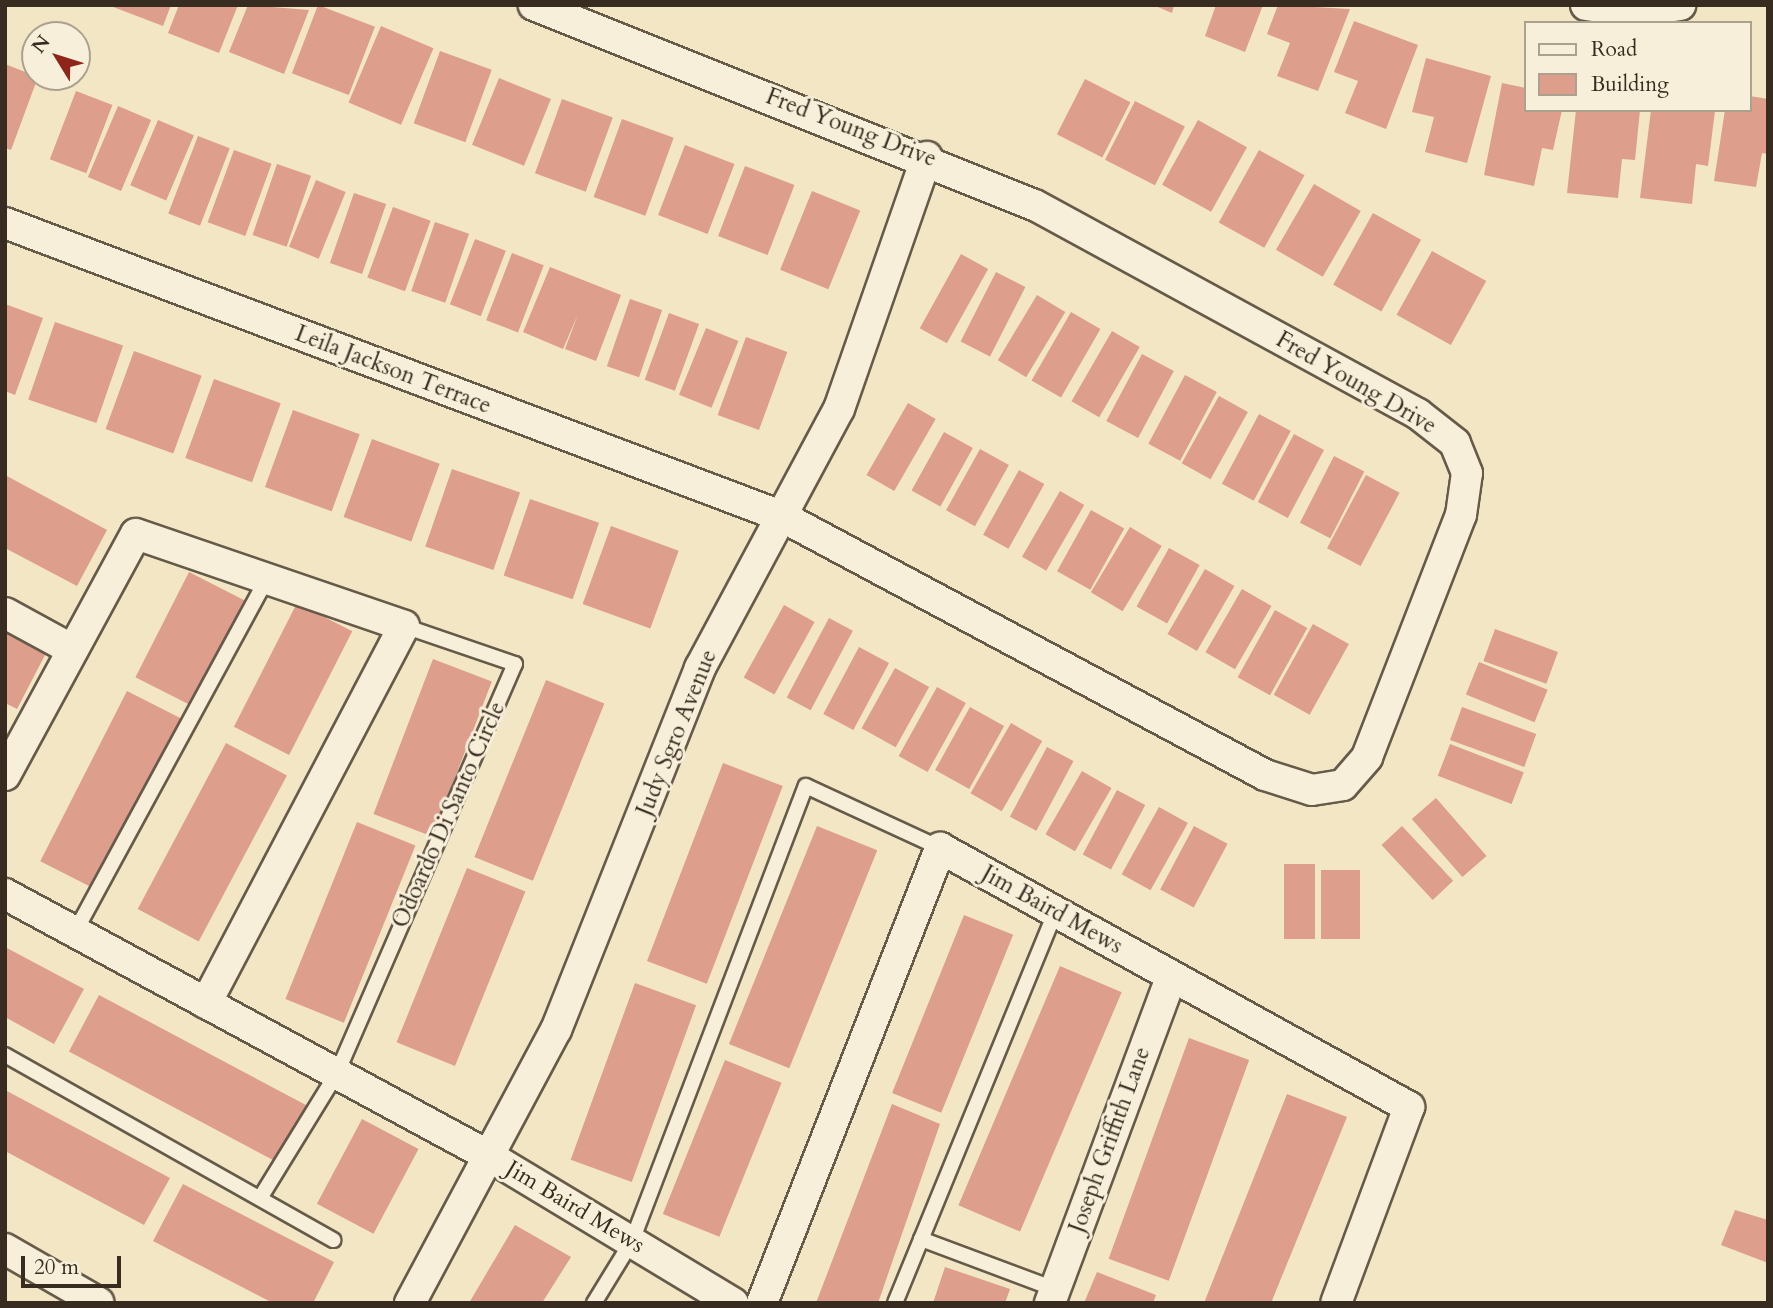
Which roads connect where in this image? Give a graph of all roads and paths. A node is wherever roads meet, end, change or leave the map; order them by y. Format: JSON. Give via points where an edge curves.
{"nodes":[{"id":1,"x":534,"y":5,"type":"edge"},
{"id":2,"x":1586,"y":5,"type":"edge"},
{"id":3,"x":1680,"y":5,"type":"edge"},
{"id":4,"x":927,"y":157,"type":"junction"},
{"id":5,"x":5,"y":223,"type":"edge"},
{"id":6,"x":781,"y":516,"type":"junction"},
{"id":7,"x":267,"y":579,"type":"junction"},
{"id":8,"x":5,"y":613,"type":"edge"},
{"id":9,"x":404,"y":626,"type":"junction"},
{"id":10,"x":73,"y":650,"type":"junction"},
{"id":11,"x":9,"y":761,"type":"edge"},
{"id":12,"x":940,"y":848,"type":"junction"},
{"id":13,"x":5,"y":894,"type":"edge"},
{"id":14,"x":1055,"y":912,"type":"junction"},
{"id":15,"x":75,"y":932,"type":"junction"},
{"id":16,"x":1171,"y":977,"type":"junction"},
{"id":17,"x":206,"y":1003,"type":"junction"},
{"id":18,"x":5,"y":1055,"type":"edge"},
{"id":19,"x":337,"y":1073,"type":"junction"},
{"id":20,"x":489,"y":1156,"type":"junction"},
{"id":21,"x":262,"y":1195,"type":"junction"},
{"id":22,"x":921,"y":1239,"type":"junction"},
{"id":23,"x":333,"y":1240,"type":"dead end"},
{"id":24,"x":632,"y":1241,"type":"junction"},
{"id":25,"x":5,"y":1250,"type":"edge"},
{"id":26,"x":1052,"y":1296,"type":"edge"},
{"id":27,"x":99,"y":1303,"type":"edge"},
{"id":28,"x":410,"y":1303,"type":"edge"},
{"id":29,"x":594,"y":1303,"type":"edge"},
{"id":30,"x":733,"y":1303,"type":"edge"},
{"id":31,"x":762,"y":1303,"type":"edge"},
{"id":32,"x":895,"y":1303,"type":"edge"},
{"id":33,"x":1336,"y":1303,"type":"edge"}],
"edges":[{"from":1,"to":4,"type":"street","name":"Fred Young Drive"},
{"from":2,"to":3,"type":"street","via":[[1634,12]]},
{"from":4,"to":6,"type":"street","name":"Judy Sgro Avenue","via":[[848,387]]},
{"from":4,"to":6,"type":"street","name":"Fred Young Drive","via":[[1046,211],[1418,414],[1455,443],[1467,473],[1461,515],[1367,757],[1343,785],[1312,790],[1265,775]]},
{"from":5,"to":6,"type":"street","name":"Leila Jackson Terrace"},
{"from":6,"to":20,"type":"street","name":"Judy Sgro Avenue","via":[[700,668],[584,968]]},
{"from":7,"to":9,"type":"street","name":"Odoardo Di Santo Circle"},
{"from":7,"to":10,"type":"street","name":"Odoardo Di Santo Circle","via":[[136,534]]},
{"from":7,"to":15,"type":"lane"},
{"from":8,"to":10,"type":"street"},
{"from":9,"to":17,"type":"street"},
{"from":9,"to":19,"type":"lane","name":"Odoardo Di Santo Circle","via":[[515,664]]},
{"from":10,"to":11,"type":"street","name":"Odoardo Di Santo Circle"},
{"from":12,"to":14,"type":"street","name":"Jim Baird Mews"},
{"from":12,"to":24,"type":"lane","via":[[806,786]]},
{"from":12,"to":31,"type":"street"},
{"from":13,"to":15,"type":"street"},
{"from":14,"to":16,"type":"street","name":"Jim Baird Mews"},
{"from":14,"to":22,"type":"lane"},
{"from":15,"to":17,"type":"street"},
{"from":16,"to":26,"type":"street","name":"Joseph Griffith Lane"},
{"from":16,"to":33,"type":"street","name":"Jim Baird Mews","via":[[1409,1107]]},
{"from":17,"to":19,"type":"street"},
{"from":18,"to":21,"type":"lane"},
{"from":19,"to":20,"type":"street"},
{"from":19,"to":21,"type":"lane"},
{"from":20,"to":24,"type":"street","name":"Jim Baird Mews"},
{"from":20,"to":28,"type":"street","name":"Judy Sgro Avenue"},
{"from":21,"to":23,"type":"lane"},
{"from":22,"to":26,"type":"lane"},
{"from":22,"to":32,"type":"lane"},
{"from":24,"to":29,"type":"lane"},
{"from":24,"to":30,"type":"street","name":"Jim Baird Mews"},
{"from":25,"to":27,"type":"street"}]}
